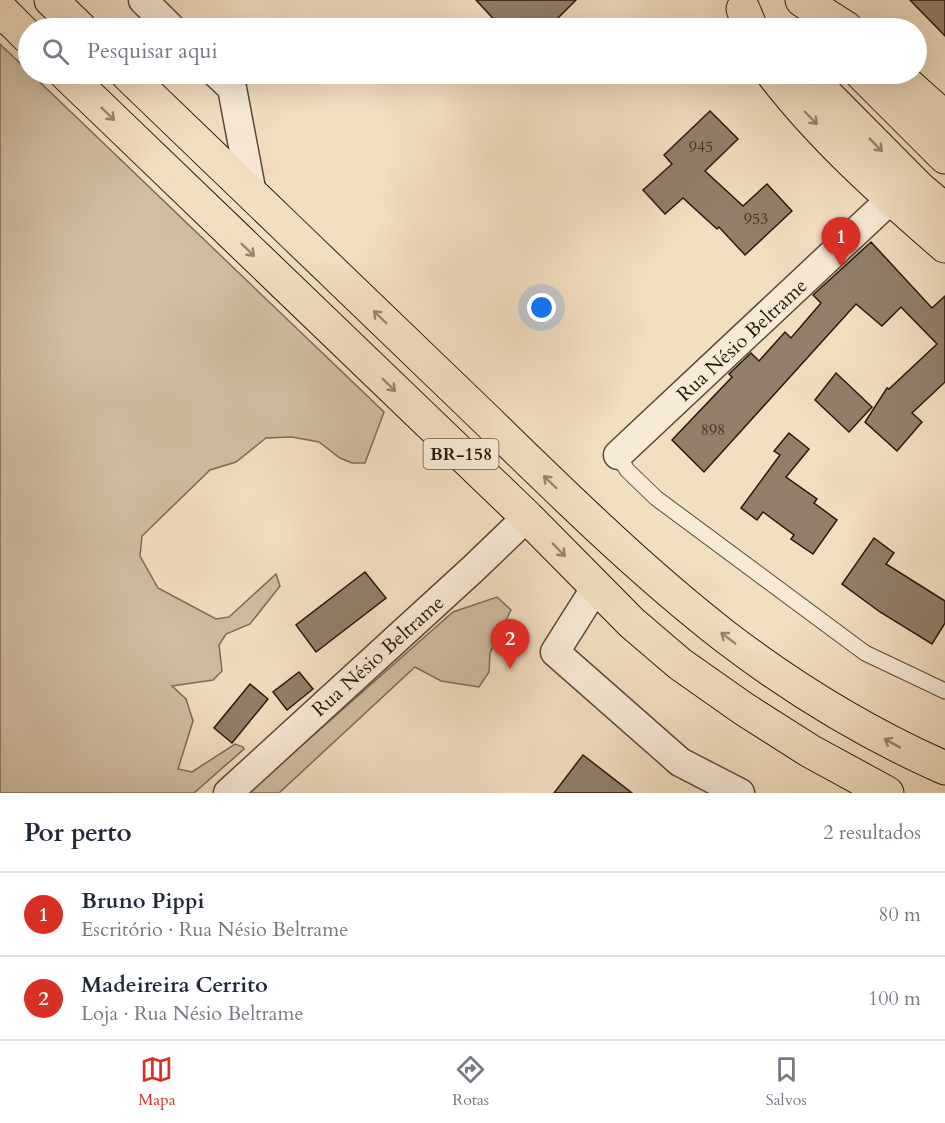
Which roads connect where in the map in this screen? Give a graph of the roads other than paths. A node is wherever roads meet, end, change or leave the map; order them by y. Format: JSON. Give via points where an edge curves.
{"nodes":[{"id":1,"x":51,"y":0,"type":"edge"},
{"id":2,"x":142,"y":0,"type":"edge"},
{"id":3,"x":789,"y":0,"type":"edge"},
{"id":4,"x":802,"y":0,"type":"edge"},
{"id":5,"x":0,"y":9,"type":"edge"},
{"id":6,"x":70,"y":18,"type":"edge"},
{"id":7,"x":161,"y":18,"type":"edge"},
{"id":8,"x":808,"y":18,"type":"edge"},
{"id":9,"x":830,"y":18,"type":"edge"},
{"id":10,"x":18,"y":27,"type":"edge"},
{"id":11,"x":76,"y":84,"type":"edge"},
{"id":12,"x":137,"y":84,"type":"edge"},
{"id":13,"x":228,"y":84,"type":"edge"},
{"id":14,"x":781,"y":84,"type":"edge"},
{"id":15,"x":816,"y":84,"type":"edge"},
{"id":16,"x":872,"y":84,"type":"edge"},
{"id":17,"x":907,"y":84,"type":"edge"},
{"id":18,"x":945,"y":118,"type":"edge"},
{"id":19,"x":945,"y":157,"type":"edge"},
{"id":20,"x":252,"y":194,"type":"junction"},
{"id":21,"x":891,"y":199,"type":"junction"},
{"id":22,"x":945,"y":210,"type":"edge"},
{"id":23,"x":945,"y":246,"type":"edge"},
{"id":24,"x":618,"y":455,"type":"joint"},
{"id":25,"x":527,"y":517,"type":"junction"},
{"id":26,"x":596,"y":587,"type":"junction"},
{"id":27,"x":945,"y":692,"type":"edge"},
{"id":28,"x":945,"y":768,"type":"edge"},
{"id":29,"x":228,"y":793,"type":"edge"},
{"id":30,"x":740,"y":793,"type":"edge"},
{"id":31,"x":887,"y":793,"type":"edge"}],
"edges":[{"from":1,"to":6,"type":"main road"},
{"from":2,"to":7,"type":"street"},
{"from":3,"to":8,"type":"main road"},
{"from":4,"to":9,"type":"main road"},
{"from":5,"to":10,"type":"main road"},
{"from":11,"to":25,"type":"main road","number":"BR-158","one_way":true},
{"from":12,"to":20,"type":"main road","number":"BR-158"},
{"from":13,"to":20,"type":"street","via":[[232,88]]},
{"from":14,"to":21,"type":"main road","one_way":true},
{"from":15,"to":22,"type":"main road","one_way":true},
{"from":16,"to":19,"type":"main road"},
{"from":17,"to":18,"type":"main road"},
{"from":28,"to":20,"type":"main road","number":"BR-158","one_way":true,"via":[[827,707],[728,638],[664,586]]},
{"from":21,"to":23,"type":"main road"},
{"from":21,"to":24,"type":"street","name":"Rua Nésio Beltrame"},
{"from":24,"to":27,"type":"lane","via":[[627,470],[656,498],[865,653]]},
{"from":25,"to":26,"type":"main road","number":"BR-158","one_way":true},
{"from":25,"to":29,"type":"street","name":"Rua Nésio Beltrame"},
{"from":26,"to":30,"type":"street","via":[[555,652],[680,762]]},
{"from":26,"to":31,"type":"main road","number":"BR-158","via":[[680,664],[810,751]]}]}
